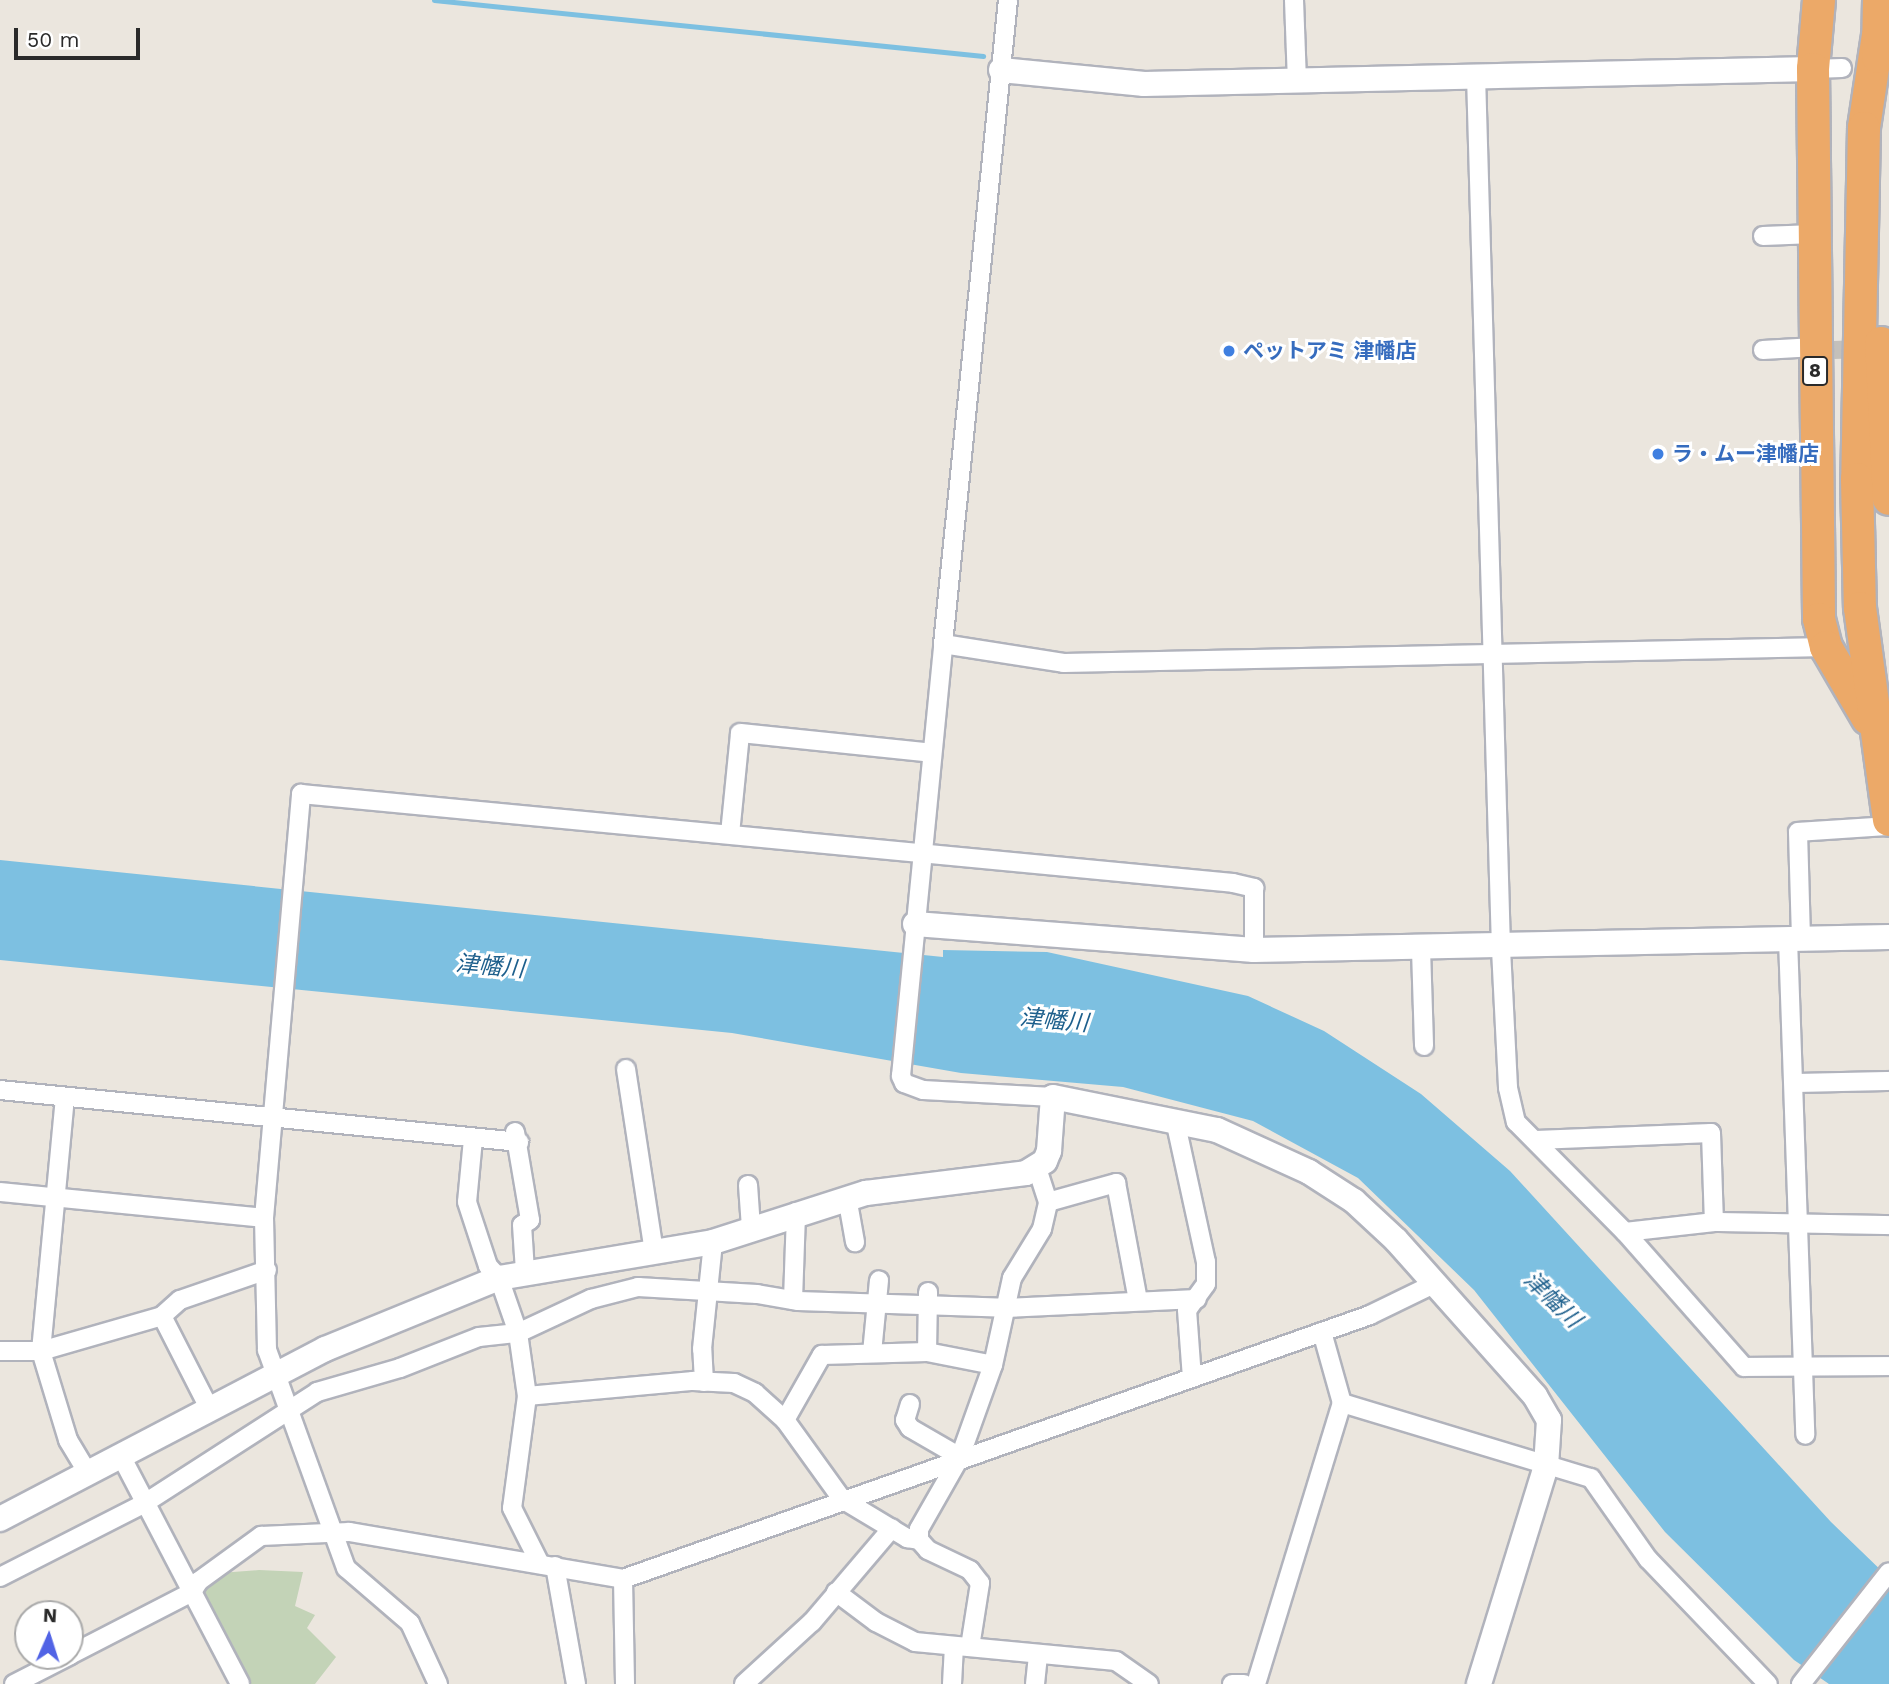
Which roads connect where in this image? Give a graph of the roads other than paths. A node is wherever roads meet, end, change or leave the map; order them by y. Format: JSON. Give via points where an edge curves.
{"nodes":[{"id":1,"x":1008,"y":0,"type":"edge"},
{"id":2,"x":1294,"y":0,"type":"edge"},
{"id":3,"x":1819,"y":0,"type":"edge"},
{"id":4,"x":1879,"y":0,"type":"edge"},
{"id":5,"x":1878,"y":35,"type":"junction"},
{"id":6,"x":1827,"y":68,"type":"junction"},
{"id":7,"x":1001,"y":70,"type":"junction"},
{"id":8,"x":1476,"y":75,"type":"junction"},
{"id":9,"x":1297,"y":81,"type":"junction"},
{"id":10,"x":1814,"y":234,"type":"junction"},
{"id":11,"x":1763,"y":236,"type":"dead end"},
{"id":12,"x":1763,"y":350,"type":"dead end"},
{"id":13,"x":1821,"y":350,"type":"junction"},
{"id":14,"x":1889,"y":499,"type":"edge"},
{"id":15,"x":943,"y":644,"type":"junction"},
{"id":16,"x":1826,"y":647,"type":"junction"},
{"id":17,"x":1492,"y":654,"type":"junction"},
{"id":18,"x":1874,"y":729,"type":"junction"},
{"id":19,"x":932,"y":753,"type":"junction"},
{"id":20,"x":1889,"y":821,"type":"edge"},
{"id":21,"x":1889,"y":827,"type":"edge"},
{"id":22,"x":730,"y":834,"type":"junction"},
{"id":23,"x":921,"y":852,"type":"junction"},
{"id":24,"x":915,"y":924,"type":"junction"},
{"id":25,"x":1889,"y":937,"type":"edge"},
{"id":26,"x":1795,"y":939,"type":"junction"},
{"id":27,"x":1502,"y":948,"type":"junction"},
{"id":28,"x":1421,"y":949,"type":"junction"},
{"id":29,"x":1254,"y":950,"type":"junction"},
{"id":30,"x":1424,"y":1046,"type":"dead end"},
{"id":31,"x":626,"y":1069,"type":"dead end"},
{"id":32,"x":1889,"y":1081,"type":"edge"},
{"id":33,"x":1794,"y":1083,"type":"junction"},
{"id":34,"x":0,"y":1090,"type":"edge"},
{"id":35,"x":65,"y":1097,"type":"junction"},
{"id":36,"x":1053,"y":1097,"type":"junction"},
{"id":37,"x":272,"y":1119,"type":"junction"},
{"id":38,"x":1175,"y":1119,"type":"junction"},
{"id":39,"x":473,"y":1139,"type":"junction"},
{"id":40,"x":1536,"y":1140,"type":"junction"},
{"id":41,"x":1037,"y":1168,"type":"junction"},
{"id":42,"x":748,"y":1185,"type":"dead end"},
{"id":43,"x":0,"y":1192,"type":"edge"},
{"id":44,"x":55,"y":1198,"type":"junction"},
{"id":45,"x":847,"y":1198,"type":"junction"},
{"id":46,"x":1048,"y":1202,"type":"junction"},
{"id":47,"x":796,"y":1212,"type":"junction"},
{"id":48,"x":264,"y":1218,"type":"junction"},
{"id":49,"x":1714,"y":1222,"type":"junction"},
{"id":50,"x":1800,"y":1223,"type":"junction"},
{"id":51,"x":1889,"y":1225,"type":"edge"},
{"id":52,"x":751,"y":1228,"type":"junction"},
{"id":53,"x":1625,"y":1232,"type":"junction"},
{"id":54,"x":713,"y":1242,"type":"junction"},
{"id":55,"x":855,"y":1242,"type":"dead end"},
{"id":56,"x":654,"y":1251,"type":"junction"},
{"id":57,"x":267,"y":1270,"type":"junction"},
{"id":58,"x":525,"y":1271,"type":"junction"},
{"id":59,"x":499,"y":1278,"type":"junction"},
{"id":60,"x":879,"y":1280,"type":"dead end"},
{"id":61,"x":1436,"y":1283,"type":"junction"},
{"id":62,"x":711,"y":1294,"type":"junction"},
{"id":63,"x":928,"y":1299,"type":"junction"},
{"id":64,"x":1197,"y":1299,"type":"junction"},
{"id":65,"x":793,"y":1300,"type":"junction"},
{"id":66,"x":1138,"y":1301,"type":"junction"},
{"id":67,"x":875,"y":1304,"type":"junction"},
{"id":68,"x":1004,"y":1308,"type":"junction"},
{"id":69,"x":162,"y":1316,"type":"junction"},
{"id":70,"x":1322,"y":1332,"type":"junction"},
{"id":71,"x":517,"y":1333,"type":"junction"},
{"id":72,"x":41,"y":1351,"type":"junction"},
{"id":73,"x":0,"y":1352,"type":"edge"},
{"id":74,"x":927,"y":1352,"type":"junction"},
{"id":75,"x":872,"y":1353,"type":"junction"},
{"id":76,"x":993,"y":1365,"type":"junction"},
{"id":77,"x":1889,"y":1366,"type":"edge"},
{"id":78,"x":1802,"y":1367,"type":"junction"},
{"id":79,"x":276,"y":1376,"type":"junction"},
{"id":80,"x":1192,"y":1378,"type":"junction"},
{"id":81,"x":704,"y":1382,"type":"junction"},
{"id":82,"x":527,"y":1396,"type":"junction"},
{"id":83,"x":1342,"y":1403,"type":"junction"},
{"id":84,"x":911,"y":1404,"type":"dead end"},
{"id":85,"x":210,"y":1410,"type":"junction"},
{"id":86,"x":288,"y":1410,"type":"junction"},
{"id":87,"x":785,"y":1420,"type":"junction"},
{"id":88,"x":1805,"y":1435,"type":"dead end"},
{"id":89,"x":121,"y":1456,"type":"junction"},
{"id":90,"x":960,"y":1457,"type":"junction"},
{"id":91,"x":1546,"y":1466,"type":"junction"},
{"id":92,"x":88,"y":1473,"type":"junction"},
{"id":93,"x":842,"y":1499,"type":"junction"},
{"id":94,"x":145,"y":1503,"type":"junction"},
{"id":95,"x":0,"y":1519,"type":"edge"},
{"id":96,"x":892,"y":1528,"type":"junction"},
{"id":97,"x":331,"y":1532,"type":"junction"},
{"id":98,"x":919,"y":1540,"type":"junction"},
{"id":99,"x":548,"y":1565,"type":"junction"},
{"id":100,"x":1889,"y":1572,"type":"edge"},
{"id":101,"x":0,"y":1577,"type":"edge"},
{"id":102,"x":622,"y":1579,"type":"junction"},
{"id":103,"x":192,"y":1592,"type":"junction"},
{"id":104,"x":836,"y":1592,"type":"junction"},
{"id":105,"x":962,"y":1647,"type":"junction"},
{"id":106,"x":84,"y":1648,"type":"edge"},
{"id":107,"x":1038,"y":1654,"type":"junction"},
{"id":108,"x":42,"y":1670,"type":"edge"},
{"id":109,"x":1803,"y":1683,"type":"edge"},
{"id":110,"x":14,"y":1684,"type":"edge"},
{"id":111,"x":240,"y":1684,"type":"edge"},
{"id":112,"x":438,"y":1684,"type":"edge"},
{"id":113,"x":576,"y":1684,"type":"edge"},
{"id":114,"x":625,"y":1684,"type":"edge"},
{"id":115,"x":744,"y":1684,"type":"edge"},
{"id":116,"x":952,"y":1684,"type":"edge"},
{"id":117,"x":1035,"y":1684,"type":"edge"},
{"id":118,"x":1149,"y":1684,"type":"edge"},
{"id":119,"x":1231,"y":1684,"type":"edge"},
{"id":120,"x":1244,"y":1684,"type":"edge"},
{"id":121,"x":1256,"y":1684,"type":"edge"},
{"id":122,"x":1479,"y":1684,"type":"edge"},
{"id":123,"x":1768,"y":1684,"type":"edge"}],
"edges":[{"from":1,"to":7,"type":"street"},
{"from":2,"to":9,"type":"street"},
{"from":3,"to":6,"type":"highway","number":"8"},
{"from":4,"to":5,"type":"highway","number":"8"},
{"from":5,"to":14,"type":"highway","number":"8","via":[[1877,256]]},
{"from":5,"to":18,"type":"highway","number":"8","via":[[1864,128],[1857,480],[1860,607]]},
{"from":6,"to":8,"type":"street"},
{"from":6,"to":10,"type":"highway","number":"8"},
{"from":7,"to":9,"type":"street","via":[[1144,84]]},
{"from":7,"to":15,"type":"street"},
{"from":8,"to":9,"type":"street"},
{"from":8,"to":17,"type":"street"},
{"from":10,"to":11,"type":"street"},
{"from":10,"to":13,"type":"highway","number":"8"},
{"from":12,"to":13,"type":"street"},
{"from":13,"to":16,"type":"highway","number":"8","via":[[1806,509]]},
{"from":15,"to":17,"type":"street","via":[[1064,663]]},
{"from":15,"to":19,"type":"street"},
{"from":16,"to":17,"type":"street"},
{"from":16,"to":18,"type":"highway","number":"8"},
{"from":17,"to":27,"type":"street"},
{"from":18,"to":20,"type":"highway","number":"8"},
{"from":19,"to":22,"type":"street","via":[[740,733]]},
{"from":19,"to":23,"type":"street"},
{"from":21,"to":26,"type":"street","via":[[1798,832]]},
{"from":22,"to":23,"type":"street"},
{"from":22,"to":37,"type":"street","via":[[301,794],[278,1012]]},
{"from":23,"to":24,"type":"street"},
{"from":23,"to":29,"type":"street","via":[[1254,888]]},
{"from":24,"to":29,"type":"street"},
{"from":24,"to":36,"type":"street","via":[[900,1068],[904,1083],[923,1090]]},
{"from":25,"to":26,"type":"street"},
{"from":26,"to":27,"type":"street"},
{"from":26,"to":33,"type":"street"},
{"from":27,"to":28,"type":"street"},
{"from":27,"to":40,"type":"street","via":[[1508,1088],[1516,1122]]},
{"from":28,"to":29,"type":"street"},
{"from":28,"to":30,"type":"street"},
{"from":31,"to":56,"type":"street"},
{"from":32,"to":33,"type":"street"},
{"from":33,"to":50,"type":"street"},
{"from":34,"to":35,"type":"street"},
{"from":35,"to":37,"type":"street"},
{"from":35,"to":44,"type":"street"},
{"from":36,"to":38,"type":"street"},
{"from":36,"to":41,"type":"street","via":[[1049,1151]]},
{"from":37,"to":39,"type":"street"},
{"from":37,"to":48,"type":"street"},
{"from":38,"to":61,"type":"street","via":[[1217,1130],[1309,1172],[1354,1201]]},
{"from":38,"to":64,"type":"street","via":[[1206,1262],[1206,1284]]},
{"from":39,"to":58,"type":"street","via":[[517,1137],[530,1220],[522,1225]]},
{"from":39,"to":59,"type":"street","via":[[467,1202],[488,1266]]},
{"from":40,"to":49,"type":"street","via":[[1711,1133]]},
{"from":40,"to":53,"type":"street"},
{"from":41,"to":45,"type":"street"},
{"from":41,"to":46,"type":"street"},
{"from":42,"to":52,"type":"street"},
{"from":43,"to":44,"type":"street"},
{"from":44,"to":48,"type":"street"},
{"from":44,"to":72,"type":"street"},
{"from":45,"to":47,"type":"street"},
{"from":45,"to":55,"type":"street"},
{"from":46,"to":66,"type":"street","via":[[1116,1183]]},
{"from":46,"to":68,"type":"street","via":[[1042,1229],[1019,1262]]},
{"from":47,"to":52,"type":"street"},
{"from":47,"to":65,"type":"street"},
{"from":48,"to":57,"type":"street"},
{"from":49,"to":50,"type":"street"},
{"from":49,"to":53,"type":"street"},
{"from":50,"to":51,"type":"street"},
{"from":50,"to":78,"type":"street"},
{"from":52,"to":54,"type":"street"},
{"from":53,"to":78,"type":"street","via":[[1744,1367]]},
{"from":54,"to":56,"type":"street"},
{"from":54,"to":62,"type":"street"},
{"from":56,"to":58,"type":"street"},
{"from":57,"to":69,"type":"street","via":[[180,1300]]},
{"from":57,"to":79,"type":"street","via":[[267,1350]]},
{"from":58,"to":59,"type":"street"},
{"from":59,"to":71,"type":"street"},
{"from":59,"to":79,"type":"street","via":[[325,1349]]},
{"from":60,"to":67,"type":"street"},
{"from":61,"to":70,"type":"street"},
{"from":61,"to":91,"type":"street","via":[[1535,1396],[1549,1420]]},
{"from":62,"to":65,"type":"street"},
{"from":62,"to":71,"type":"street","via":[[638,1287],[591,1299]]},
{"from":62,"to":81,"type":"street","via":[[702,1349]]},
{"from":63,"to":67,"type":"street"},
{"from":63,"to":68,"type":"street"},
{"from":63,"to":74,"type":"street"},
{"from":64,"to":66,"type":"street"},
{"from":64,"to":80,"type":"street","via":[[1187,1310]]},
{"from":65,"to":67,"type":"street"},
{"from":66,"to":68,"type":"street"},
{"from":67,"to":75,"type":"street"},
{"from":68,"to":76,"type":"street"},
{"from":69,"to":72,"type":"street"},
{"from":69,"to":85,"type":"street"},
{"from":70,"to":80,"type":"street"},
{"from":70,"to":83,"type":"street"},
{"from":71,"to":82,"type":"street"},
{"from":71,"to":86,"type":"street","via":[[479,1337],[400,1368],[355,1378],[317,1392]]},
{"from":72,"to":73,"type":"street"},
{"from":72,"to":92,"type":"street","via":[[68,1440]]},
{"from":74,"to":75,"type":"street"},
{"from":74,"to":76,"type":"street"},
{"from":75,"to":87,"type":"street","via":[[822,1354]]},
{"from":76,"to":90,"type":"street"},
{"from":77,"to":78,"type":"street"},
{"from":78,"to":88,"type":"street"},
{"from":79,"to":85,"type":"street"},
{"from":79,"to":86,"type":"street"},
{"from":80,"to":90,"type":"street","via":[[981,1454]]},
{"from":81,"to":82,"type":"street"},
{"from":81,"to":87,"type":"street","via":[[734,1383],[755,1393]]},
{"from":82,"to":99,"type":"street","via":[[512,1508]]},
{"from":83,"to":91,"type":"street"},
{"from":83,"to":121,"type":"street"},
{"from":84,"to":90,"type":"street","via":[[905,1420],[910,1428]]},
{"from":85,"to":89,"type":"street"},
{"from":86,"to":94,"type":"street"},
{"from":86,"to":97,"type":"street"},
{"from":87,"to":93,"type":"street"},
{"from":89,"to":92,"type":"street"},
{"from":89,"to":94,"type":"street"},
{"from":90,"to":93,"type":"street"},
{"from":90,"to":98,"type":"street","via":[[919,1530]]},
{"from":91,"to":122,"type":"street"},
{"from":91,"to":123,"type":"street","via":[[1591,1478],[1648,1559]]},
{"from":92,"to":95,"type":"street"},
{"from":93,"to":96,"type":"street"},
{"from":93,"to":102,"type":"street"},
{"from":94,"to":101,"type":"street"},
{"from":94,"to":103,"type":"street"},
{"from":96,"to":98,"type":"street"},
{"from":96,"to":104,"type":"street"},
{"from":97,"to":99,"type":"street"},
{"from":97,"to":103,"type":"street","via":[[261,1536],[199,1581]]},
{"from":97,"to":112,"type":"street","via":[[346,1568],[410,1623]]},
{"from":98,"to":105,"type":"street","via":[[928,1550],[970,1570],[981,1583]]},
{"from":99,"to":102,"type":"street"},
{"from":99,"to":113,"type":"street"},
{"from":100,"to":109,"type":"street"},
{"from":102,"to":114,"type":"street"},
{"from":103,"to":106,"type":"street"},
{"from":103,"to":111,"type":"street"},
{"from":104,"to":105,"type":"street","via":[[876,1622],[915,1642]]},
{"from":104,"to":115,"type":"street","via":[[812,1622]]},
{"from":105,"to":107,"type":"street"},
{"from":105,"to":116,"type":"street"},
{"from":107,"to":117,"type":"street"},
{"from":107,"to":118,"type":"street","via":[[1116,1661]]},
{"from":108,"to":110,"type":"street"},
{"from":119,"to":120,"type":"street"}]}
